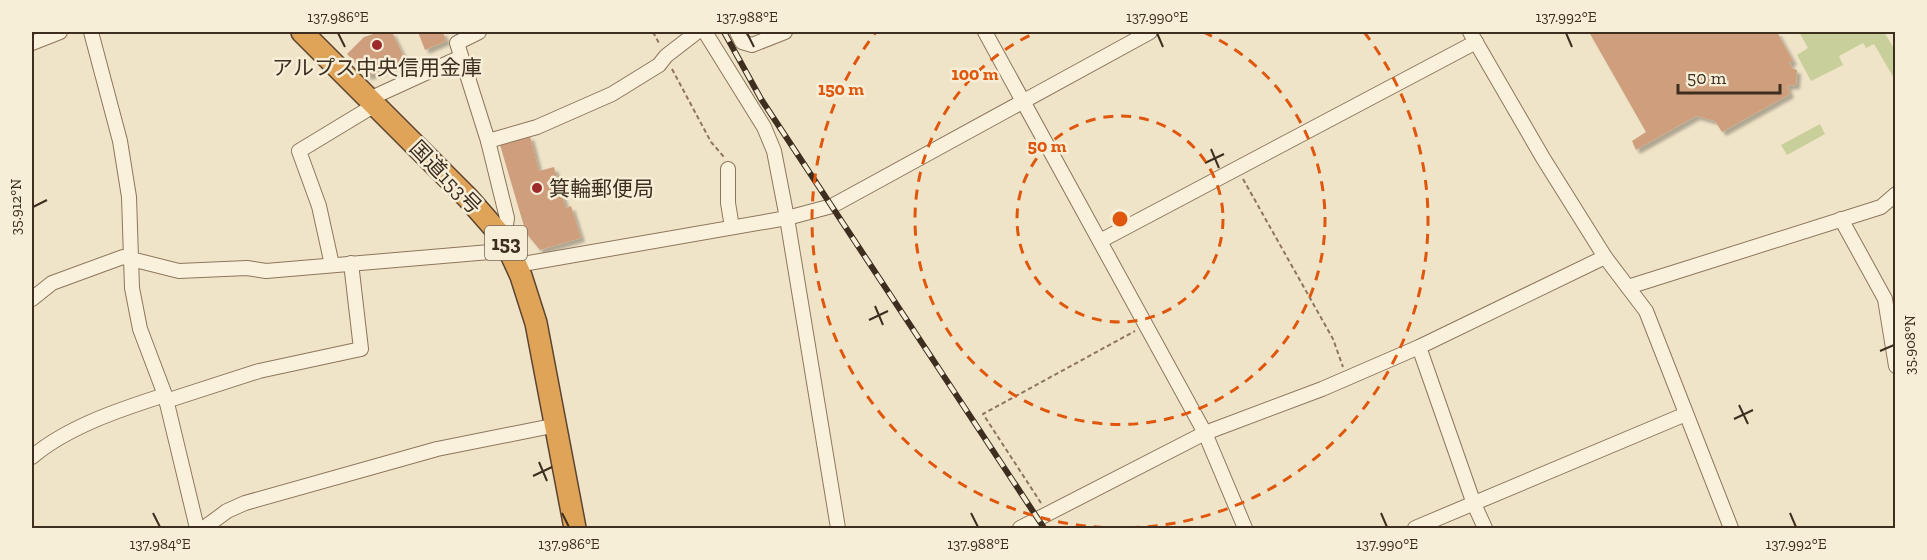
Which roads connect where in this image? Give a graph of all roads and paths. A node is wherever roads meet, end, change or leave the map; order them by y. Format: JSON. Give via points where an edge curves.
{"nodes":[{"id":1,"x":60,"y":32,"type":"edge"},
{"id":2,"x":91,"y":32,"type":"edge"},
{"id":3,"x":302,"y":32,"type":"edge"},
{"id":4,"x":479,"y":32,"type":"edge"},
{"id":5,"x":653,"y":32,"type":"edge"},
{"id":6,"x":697,"y":32,"type":"edge"},
{"id":7,"x":705,"y":32,"type":"edge"},
{"id":8,"x":737,"y":32,"type":"edge"},
{"id":9,"x":785,"y":32,"type":"edge"},
{"id":10,"x":985,"y":32,"type":"edge"},
{"id":11,"x":1150,"y":32,"type":"edge"},
{"id":12,"x":1473,"y":37,"type":"edge"},
{"id":13,"x":32,"y":43,"type":"edge"},
{"id":14,"x":666,"y":56,"type":"junction"},
{"id":15,"x":461,"y":57,"type":"junction"},
{"id":16,"x":1023,"y":101,"type":"junction"},
{"id":17,"x":372,"y":102,"type":"junction"},
{"id":18,"x":488,"y":141,"type":"junction"},
{"id":19,"x":1237,"y":168,"type":"junction"},
{"id":20,"x":728,"y":169,"type":"joint"},
{"id":21,"x":1896,"y":194,"type":"edge"},
{"id":22,"x":787,"y":218,"type":"junction"},
{"id":23,"x":1841,"y":219,"type":"junction"},
{"id":24,"x":732,"y":227,"type":"junction"},
{"id":25,"x":504,"y":239,"type":"junction"},
{"id":26,"x":1100,"y":241,"type":"junction"},
{"id":27,"x":1605,"y":257,"type":"junction"},
{"id":28,"x":130,"y":259,"type":"junction"},
{"id":29,"x":351,"y":263,"type":"junction"},
{"id":30,"x":332,"y":265,"type":"junction"},
{"id":31,"x":517,"y":265,"type":"junction"},
{"id":32,"x":1628,"y":287,"type":"junction"},
{"id":33,"x":32,"y":299,"type":"edge"},
{"id":34,"x":1146,"y":325,"type":"junction"},
{"id":35,"x":1419,"y":347,"type":"junction"},
{"id":36,"x":1896,"y":366,"type":"edge"},
{"id":37,"x":1347,"y":378,"type":"junction"},
{"id":38,"x":166,"y":398,"type":"junction"},
{"id":39,"x":1686,"y":414,"type":"junction"},
{"id":40,"x":556,"y":425,"type":"junction"},
{"id":41,"x":1204,"y":433,"type":"junction"},
{"id":42,"x":32,"y":456,"type":"edge"},
{"id":43,"x":1474,"y":504,"type":"junction"},
{"id":44,"x":1049,"y":514,"type":"junction"},
{"id":45,"x":197,"y":528,"type":"edge"},
{"id":46,"x":204,"y":528,"type":"edge"},
{"id":47,"x":575,"y":528,"type":"edge"},
{"id":48,"x":838,"y":528,"type":"edge"},
{"id":49,"x":1020,"y":528,"type":"edge"},
{"id":50,"x":1245,"y":528,"type":"edge"},
{"id":51,"x":1414,"y":528,"type":"edge"},
{"id":52,"x":1485,"y":528,"type":"edge"},
{"id":53,"x":1731,"y":528,"type":"edge"}],
"edges":[{"from":1,"to":13,"type":"street"},
{"from":2,"to":28,"type":"street","via":[[122,153],[129,197]]},
{"from":3,"to":17,"type":"highway","name":"国道153号","number":"153"},
{"from":4,"to":15,"type":"street","via":[[457,43]]},
{"from":5,"to":14,"type":"path"},
{"from":6,"to":14,"type":"street"},
{"from":7,"to":22,"type":"street","via":[[764,127],[774,151]]},
{"from":8,"to":9,"type":"street","via":[[742,42],[752,45]]},
{"from":10,"to":16,"type":"street"},
{"from":11,"to":16,"type":"street"},
{"from":12,"to":19,"type":"street"},
{"from":12,"to":27,"type":"street"},
{"from":14,"to":18,"type":"street","via":[[659,65],[612,94],[537,127]]},
{"from":14,"to":20,"type":"path"},
{"from":15,"to":17,"type":"street"},
{"from":15,"to":18,"type":"street"},
{"from":16,"to":22,"type":"street","via":[[832,206]]},
{"from":16,"to":26,"type":"street"},
{"from":17,"to":25,"type":"highway","name":"国道153号","number":"153"},
{"from":17,"to":30,"type":"street","via":[[299,151],[319,206]]},
{"from":18,"to":25,"type":"street","via":[[507,218]]},
{"from":19,"to":26,"type":"street"},
{"from":19,"to":37,"type":"path","via":[[1333,339]]},
{"from":20,"to":24,"type":"street"},
{"from":21,"to":23,"type":"street","via":[[1881,207]]},
{"from":22,"to":24,"type":"street"},
{"from":22,"to":48,"type":"street"},
{"from":23,"to":32,"type":"street"},
{"from":23,"to":36,"type":"street","via":[[1885,300]]},
{"from":24,"to":31,"type":"street"},
{"from":25,"to":29,"type":"street","via":[[490,252]]},
{"from":25,"to":31,"type":"highway","name":"国道153号","number":"153"},
{"from":26,"to":34,"type":"street"},
{"from":27,"to":32,"type":"street"},
{"from":27,"to":35,"type":"street"},
{"from":28,"to":30,"type":"street","via":[[178,271],[247,267],[266,271]]},
{"from":28,"to":33,"type":"street","via":[[105,262],[52,283]]},
{"from":28,"to":38,"type":"street","via":[[140,329]]},
{"from":29,"to":30,"type":"street"},
{"from":29,"to":38,"type":"street","via":[[361,349],[259,371]]},
{"from":31,"to":40,"type":"highway","name":"国道153号","number":"153","via":[[536,323]]},
{"from":32,"to":39,"type":"street","via":[[1646,311]]},
{"from":34,"to":41,"type":"street"},
{"from":34,"to":44,"type":"path","via":[[983,414]]},
{"from":35,"to":37,"type":"street"},
{"from":35,"to":43,"type":"street"},
{"from":37,"to":41,"type":"street"},
{"from":38,"to":42,"type":"street","via":[[136,404],[70,431]]},
{"from":38,"to":45,"type":"street"},
{"from":39,"to":43,"type":"street"},
{"from":39,"to":53,"type":"street"},
{"from":40,"to":46,"type":"street","via":[[437,449],[245,503]]},
{"from":40,"to":47,"type":"highway","name":"国道153号","number":"153"},
{"from":41,"to":44,"type":"street"},
{"from":41,"to":50,"type":"street"},
{"from":43,"to":51,"type":"street"},
{"from":43,"to":52,"type":"street"},
{"from":44,"to":49,"type":"street"}]}
